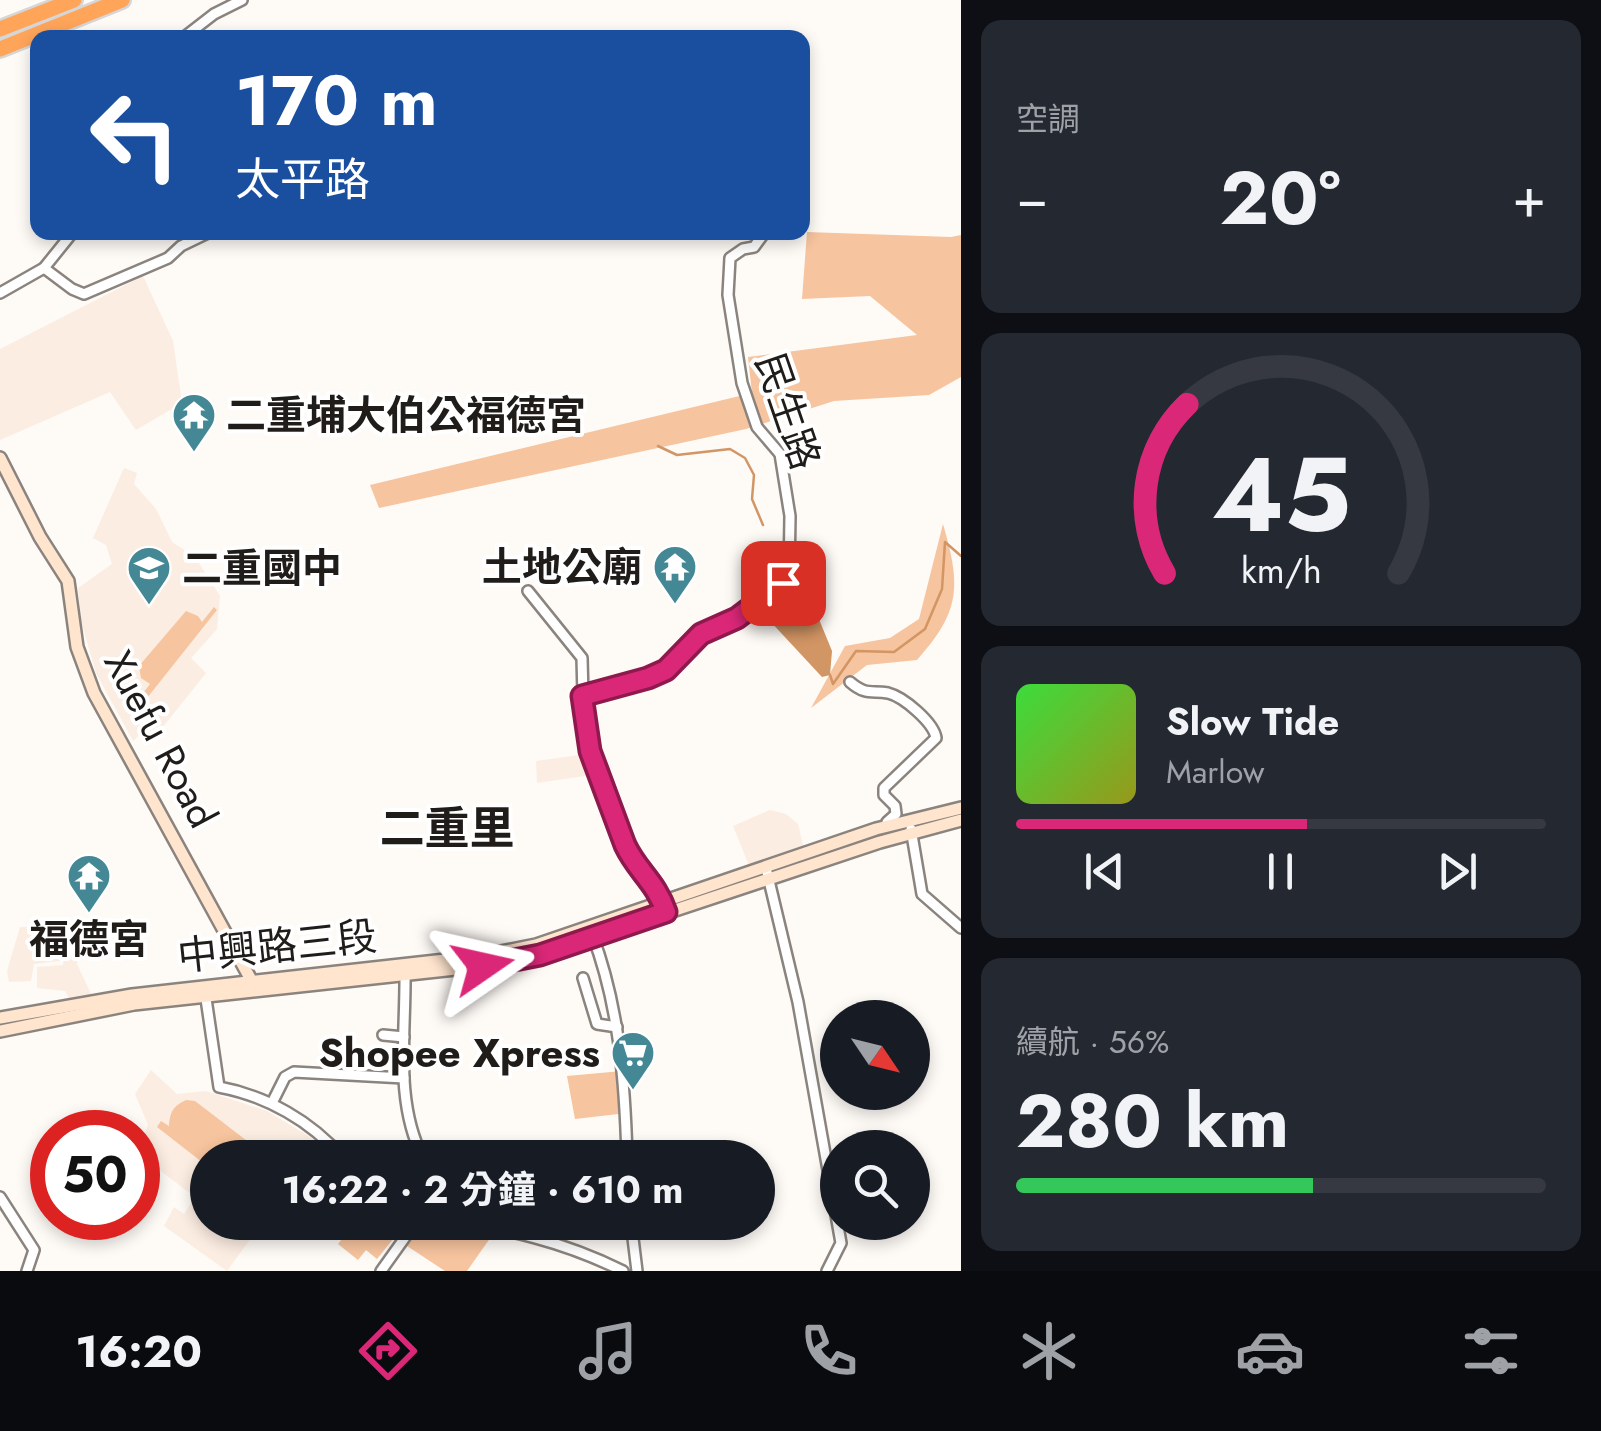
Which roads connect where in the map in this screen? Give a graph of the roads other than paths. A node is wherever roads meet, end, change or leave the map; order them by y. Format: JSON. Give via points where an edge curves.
{"nodes":[{"id":1,"x":74,"y":0,"type":"edge"},
{"id":2,"x":122,"y":0,"type":"edge"},
{"id":3,"x":242,"y":0,"type":"edge"},
{"id":4,"x":0,"y":30,"type":"edge"},
{"id":5,"x":47,"y":30,"type":"edge"},
{"id":6,"x":193,"y":30,"type":"edge"},
{"id":7,"x":30,"y":37,"type":"edge"},
{"id":8,"x":0,"y":49,"type":"edge"},
{"id":9,"x":67,"y":240,"type":"edge"},
{"id":10,"x":193,"y":240,"type":"edge"},
{"id":11,"x":759,"y":240,"type":"edge"},
{"id":12,"x":44,"y":268,"type":"junction"},
{"id":13,"x":0,"y":294,"type":"edge"},
{"id":14,"x":0,"y":458,"type":"edge"},
{"id":15,"x":528,"y":591,"type":"dead end"},
{"id":16,"x":850,"y":682,"type":"dead end"},
{"id":17,"x":582,"y":696,"type":"junction"},
{"id":18,"x":961,"y":808,"type":"edge"},
{"id":19,"x":961,"y":820,"type":"edge"},
{"id":20,"x":911,"y":827,"type":"junction"},
{"id":21,"x":878,"y":835,"type":"junction"},
{"id":22,"x":768,"y":873,"type":"junction"},
{"id":23,"x":664,"y":908,"type":"junction"},
{"id":24,"x":961,"y":928,"type":"edge"},
{"id":25,"x":592,"y":933,"type":"junction"},
{"id":26,"x":404,"y":970,"type":"junction"},
{"id":27,"x":582,"y":978,"type":"dead end"},
{"id":28,"x":255,"y":986,"type":"junction"},
{"id":29,"x":205,"y":992,"type":"junction"},
{"id":30,"x":0,"y":1018,"type":"edge"},
{"id":31,"x":617,"y":1027,"type":"junction"},
{"id":32,"x":0,"y":1030,"type":"edge"},
{"id":33,"x":383,"y":1035,"type":"dead end"},
{"id":34,"x":404,"y":1037,"type":"junction"},
{"id":35,"x":404,"y":1078,"type":"junction"},
{"id":36,"x":272,"y":1103,"type":"junction"},
{"id":37,"x":326,"y":1140,"type":"edge"},
{"id":38,"x":416,"y":1140,"type":"edge"},
{"id":39,"x":626,"y":1140,"type":"edge"},
{"id":40,"x":0,"y":1197,"type":"edge"},
{"id":41,"x":403,"y":1240,"type":"edge"},
{"id":42,"x":547,"y":1240,"type":"edge"},
{"id":43,"x":633,"y":1240,"type":"edge"},
{"id":44,"x":27,"y":1271,"type":"edge"},
{"id":45,"x":381,"y":1271,"type":"edge"},
{"id":46,"x":623,"y":1271,"type":"edge"},
{"id":47,"x":637,"y":1271,"type":"edge"},
{"id":48,"x":828,"y":1271,"type":"edge"}],
"edges":[{"from":1,"to":4,"type":"highway"},
{"from":2,"to":5,"type":"highway"},
{"from":3,"to":6,"type":"street"},
{"from":7,"to":8,"type":"highway"},
{"from":9,"to":12,"type":"street"},
{"from":10,"to":12,"type":"street","via":[[84,294]]},
{"from":11,"to":17,"type":"street","name":"民生路","via":[[736,252],[728,265],[728,294],[742,383],[757,426],[780,454],[790,516],[789,576],[753,608],[701,634],[666,670]]},
{"from":12,"to":13,"type":"street"},
{"from":14,"to":28,"type":"main road","name":"Xuefu Road","via":[[68,581],[77,648],[94,694]]},
{"from":15,"to":17,"type":"street","via":[[582,658]]},
{"from":16,"to":21,"type":"street","via":[[860,691],[888,693],[927,719],[936,738],[884,788],[896,814]]},
{"from":17,"to":23,"type":"street","via":[[590,751],[625,845]]},
{"from":18,"to":20,"type":"main road"},
{"from":19,"to":20,"type":"main road"},
{"from":20,"to":21,"type":"main road"},
{"from":20,"to":24,"type":"street","via":[[922,894]]},
{"from":21,"to":22,"type":"main road"},
{"from":22,"to":23,"type":"main road"},
{"from":22,"to":48,"type":"street","via":[[841,1243]]},
{"from":23,"to":25,"type":"main road"},
{"from":25,"to":26,"type":"main road","via":[[540,955]]},
{"from":25,"to":31,"type":"street"},
{"from":26,"to":28,"type":"main road"},
{"from":26,"to":34,"type":"street"},
{"from":27,"to":31,"type":"street","via":[[597,1024]]},
{"from":28,"to":29,"type":"main road"},
{"from":29,"to":30,"type":"main road","name":"中興路三段"},
{"from":29,"to":32,"type":"main road"},
{"from":29,"to":36,"type":"street","via":[[218,1087]]},
{"from":31,"to":39,"type":"street"},
{"from":33,"to":34,"type":"street"},
{"from":34,"to":35,"type":"street"},
{"from":35,"to":36,"type":"street","via":[[294,1072]]},
{"from":35,"to":38,"type":"street"},
{"from":36,"to":37,"type":"street"},
{"from":40,"to":44,"type":"street","via":[[34,1250]]},
{"from":41,"to":45,"type":"street"},
{"from":42,"to":46,"type":"street"},
{"from":43,"to":47,"type":"street"}]}
